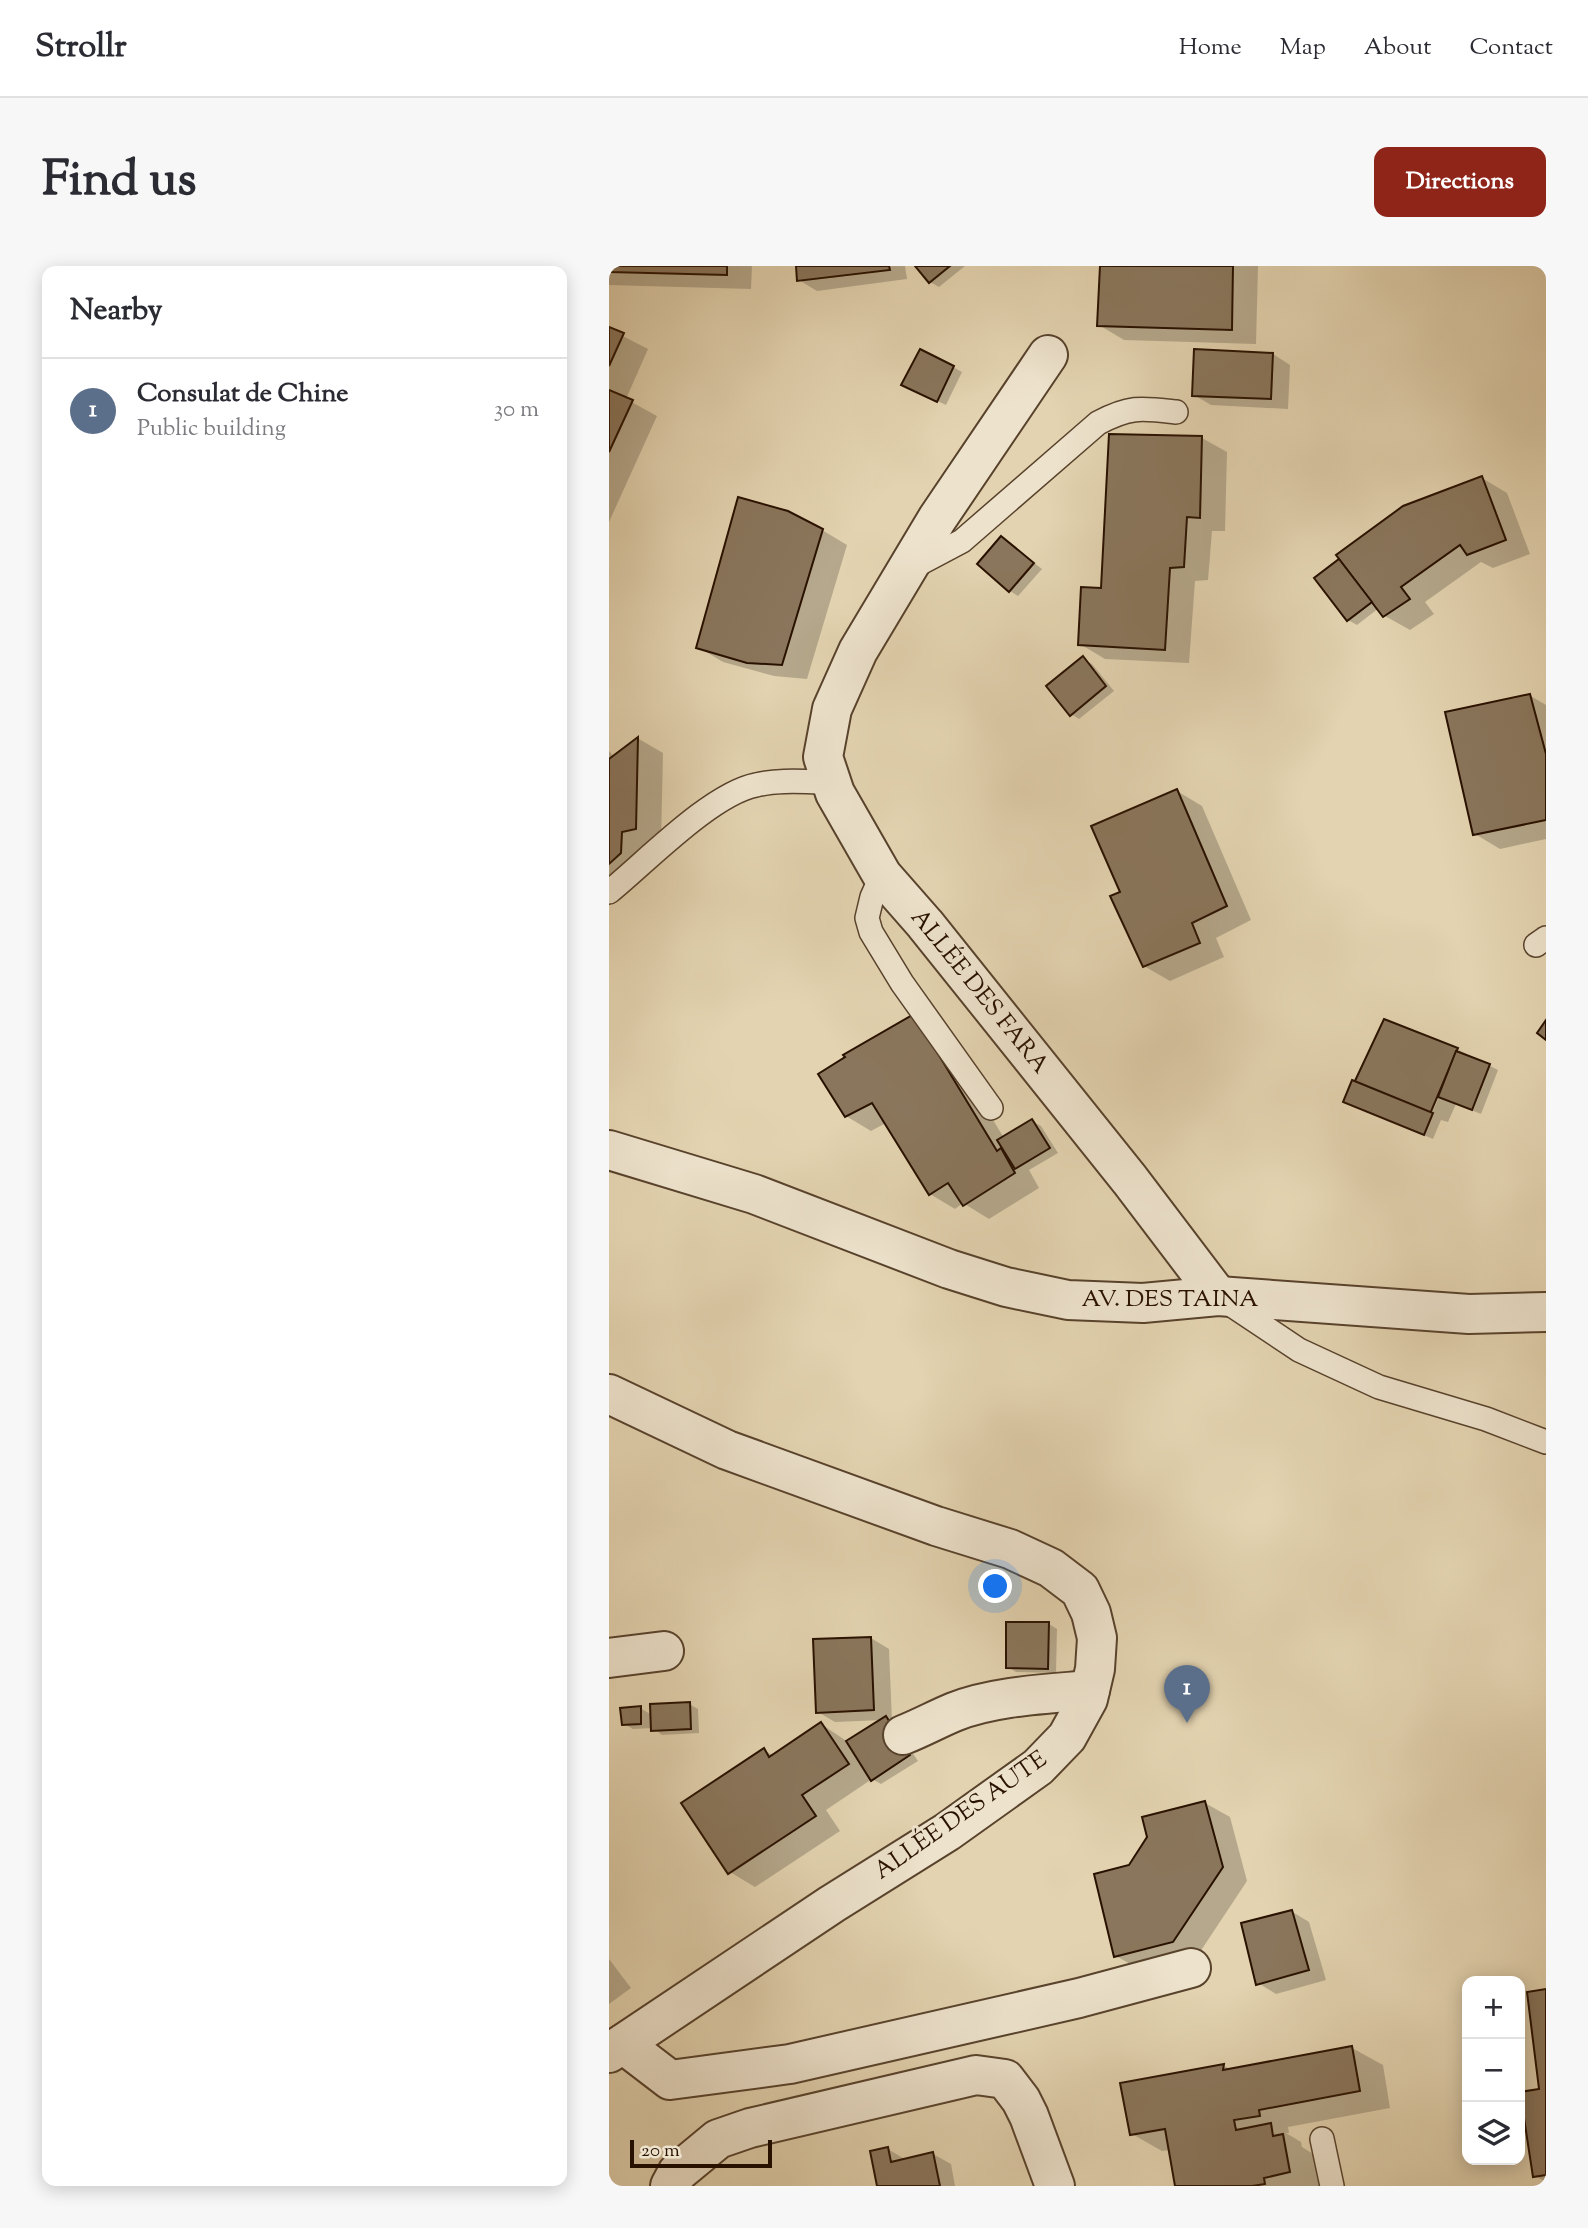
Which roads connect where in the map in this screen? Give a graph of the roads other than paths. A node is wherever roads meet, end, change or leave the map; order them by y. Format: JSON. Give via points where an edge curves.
{"nodes":[{"id":1,"x":1048,"y":355,"type":"dead end"},
{"id":2,"x":1176,"y":412,"type":"dead end"},
{"id":3,"x":908,"y":570,"type":"junction"},
{"id":4,"x":831,"y":782,"type":"junction"},
{"id":5,"x":882,"y":875,"type":"junction"},
{"id":6,"x":609,"y":892,"type":"edge"},
{"id":7,"x":991,"y":1108,"type":"dead end"},
{"id":8,"x":609,"y":1150,"type":"edge"},
{"id":9,"x":1218,"y":1296,"type":"junction"},
{"id":10,"x":1546,"y":1312,"type":"edge"},
{"id":11,"x":609,"y":1394,"type":"edge"},
{"id":12,"x":1546,"y":1442,"type":"edge"},
{"id":13,"x":664,"y":1651,"type":"dead end"},
{"id":14,"x":609,"y":1658,"type":"edge"},
{"id":15,"x":1090,"y":1690,"type":"junction"},
{"id":16,"x":903,"y":1735,"type":"dead end"},
{"id":17,"x":1191,"y":1968,"type":"dead end"},
{"id":18,"x":616,"y":2048,"type":"edge"},
{"id":19,"x":1322,"y":2138,"type":"dead end"},
{"id":20,"x":670,"y":2186,"type":"edge"},
{"id":21,"x":1055,"y":2186,"type":"edge"},
{"id":22,"x":1332,"y":2186,"type":"edge"}],
"edges":[{"from":1,"to":3,"type":"street","name":"ALLÉE DES FARA","via":[[937,519]]},
{"from":2,"to":3,"type":"lane","via":[[1122,410],[1098,423],[962,541]]},
{"from":3,"to":4,"type":"street","name":"ALLÉE DES FARA","via":[[858,650],[832,709],[823,757]]},
{"from":4,"to":5,"type":"street","name":"ALLÉE DES FARA"},
{"from":4,"to":6,"type":"lane","via":[[755,785],[727,796]]},
{"from":5,"to":7,"type":"lane","via":[[867,918],[871,932],[902,984]]},
{"from":5,"to":9,"type":"street","name":"ALLÉE DES FARA","via":[[1114,1160]]},
{"from":8,"to":9,"type":"street","name":"AV. DES TAINA","via":[[754,1194],[1006,1287],[1080,1301],[1143,1303]]},
{"from":9,"to":10,"type":"street","name":"AV. DES TAINA","via":[[1469,1314]]},
{"from":9,"to":12,"type":"lane","name":"ALLÉE DES FARA","via":[[1299,1350],[1379,1387]]},
{"from":11,"to":15,"type":"street","name":"ALLÉE DES AUTE","via":[[727,1450],[1010,1549],[1051,1568],[1080,1590],[1091,1613],[1097,1637]]},
{"from":13,"to":14,"type":"street"},
{"from":15,"to":16,"type":"street","via":[[1034,1695],[955,1711]]},
{"from":15,"to":18,"type":"street","name":"ALLÉE DES AUTE","via":[[1067,1737],[1038,1767],[947,1832]]},
{"from":17,"to":18,"type":"street","via":[[969,2024],[740,2071],[670,2080]]},
{"from":19,"to":22,"type":"lane"},
{"from":20,"to":21,"type":"street","via":[[677,2173],[718,2138],[976,2075],[1005,2078],[1021,2100]]}]}
